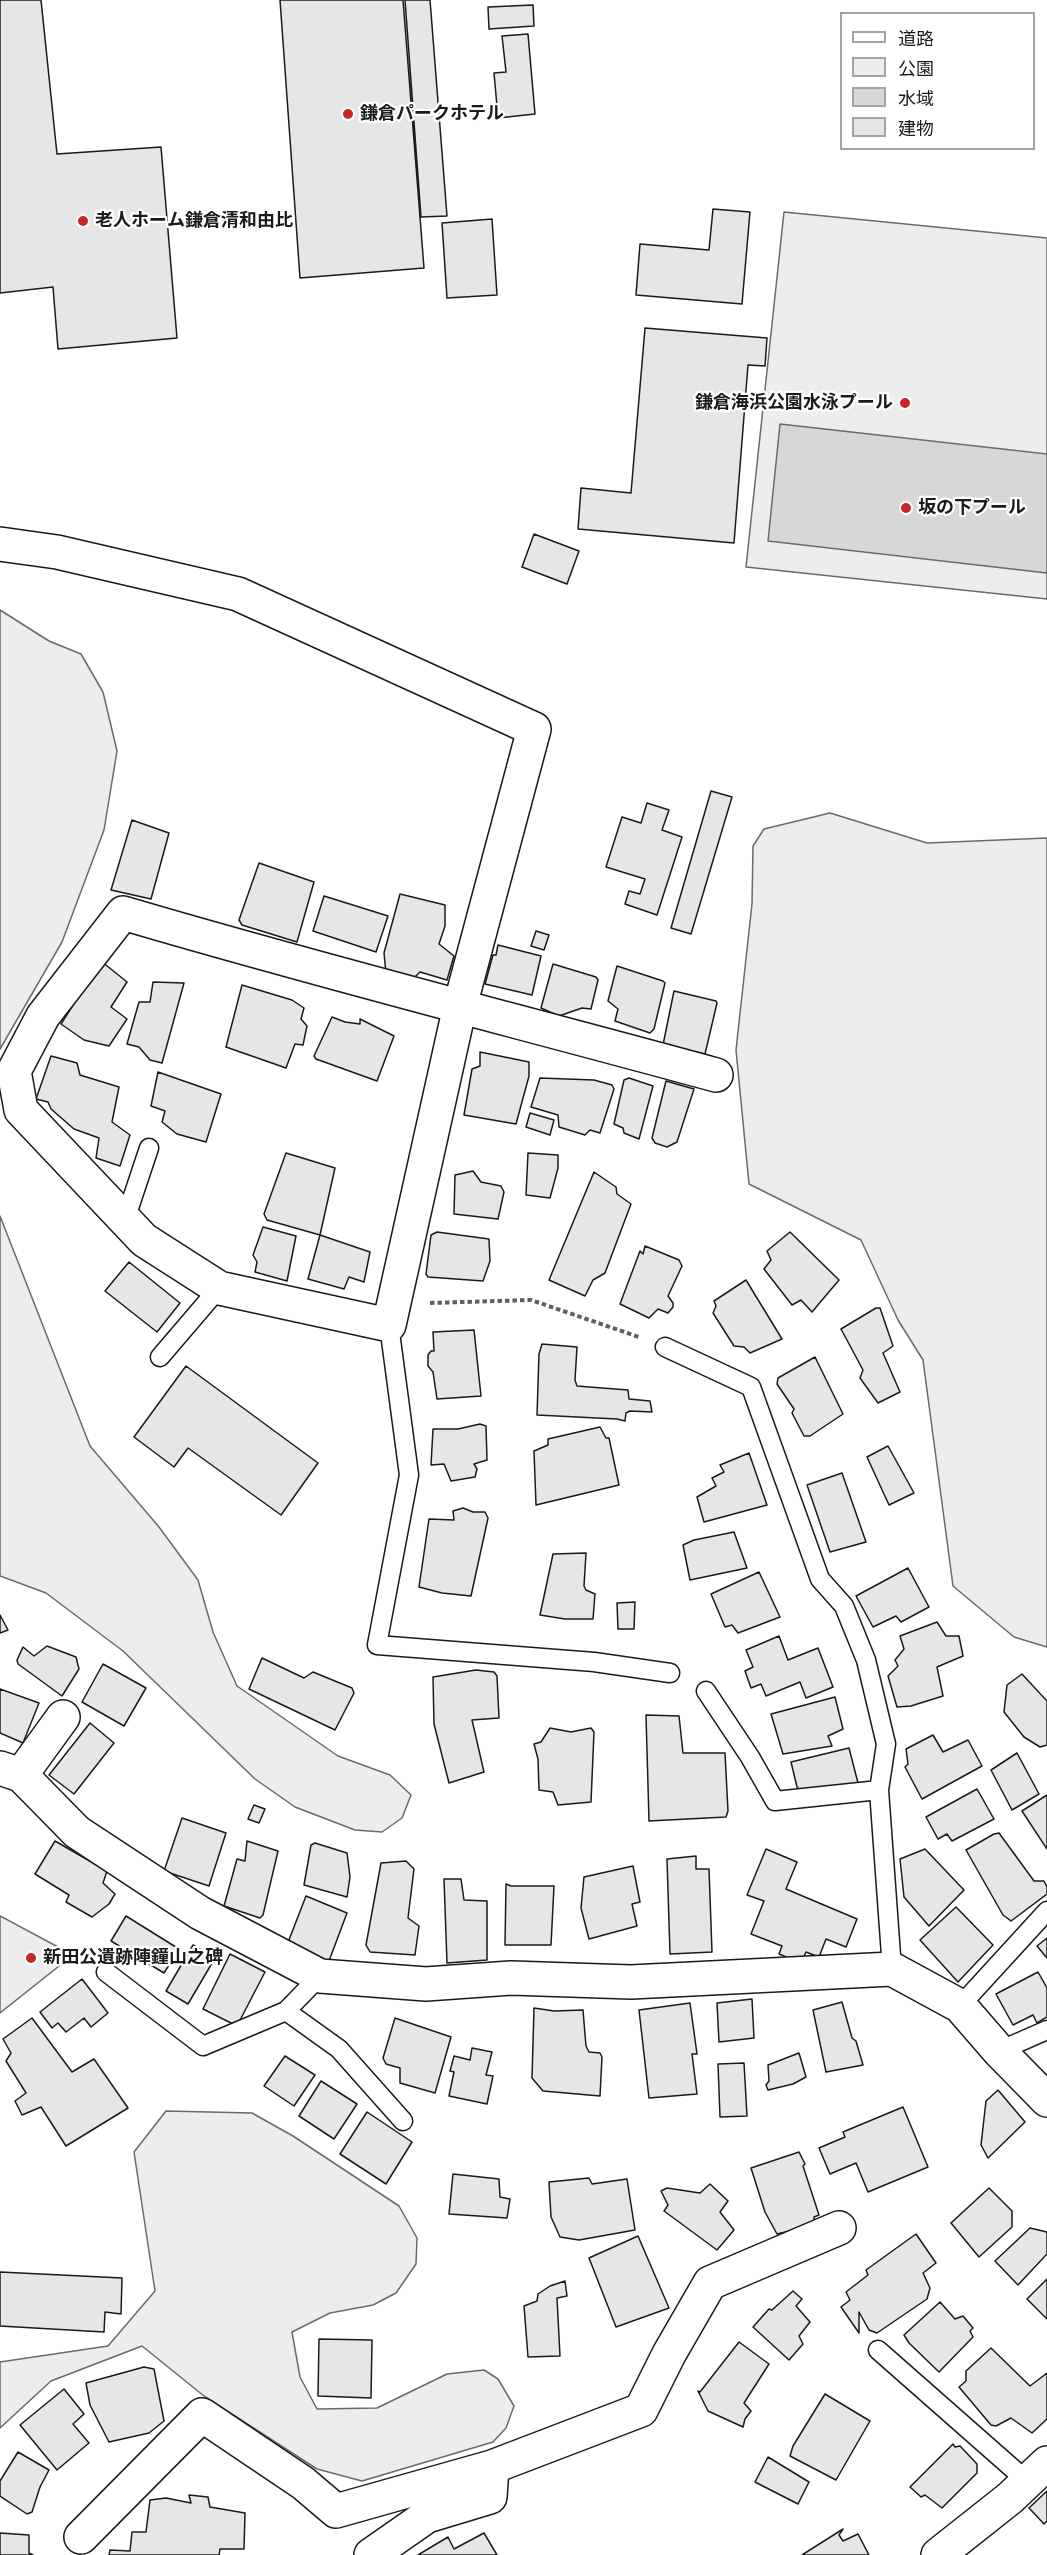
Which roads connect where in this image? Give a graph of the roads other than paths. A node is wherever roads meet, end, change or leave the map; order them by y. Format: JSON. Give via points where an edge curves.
{"nodes":[{"id":1,"x":0,"y":544,"type":"edge"},
{"id":2,"x":459,"y":1006,"type":"junction"},
{"id":3,"x":716,"y":1075,"type":"dead end"},
{"id":4,"x":149,"y":1148,"type":"dead end"},
{"id":5,"x":125,"y":1220,"type":"junction"},
{"id":6,"x":219,"y":1288,"type":"junction"},
{"id":7,"x":391,"y":1315,"type":"junction"},
{"id":8,"x":665,"y":1347,"type":"road end"},
{"id":9,"x":160,"y":1357,"type":"dead end"},
{"id":10,"x":670,"y":1673,"type":"dead end"},
{"id":11,"x":706,"y":1691,"type":"dead end"},
{"id":12,"x":63,"y":1717,"type":"dead end"},
{"id":13,"x":10,"y":1771,"type":"edge"},
{"id":14,"x":879,"y":1790,"type":"junction"},
{"id":15,"x":1047,"y":1911,"type":"edge"},
{"id":16,"x":892,"y":1969,"type":"junction"},
{"id":17,"x":106,"y":1972,"type":"dead end"},
{"id":18,"x":320,"y":1976,"type":"junction"},
{"id":19,"x":960,"y":2006,"type":"junction"},
{"id":20,"x":286,"y":2011,"type":"junction"},
{"id":21,"x":1047,"y":2030,"type":"edge"},
{"id":22,"x":999,"y":2051,"type":"junction"},
{"id":23,"x":1047,"y":2100,"type":"edge"},
{"id":24,"x":403,"y":2121,"type":"dead end"},
{"id":25,"x":839,"y":2228,"type":"dead end"},
{"id":26,"x":878,"y":2350,"type":"dead end"},
{"id":27,"x":492,"y":2467,"type":"junction"},
{"id":28,"x":1037,"y":2473,"type":"edge"},
{"id":29,"x":81,"y":2537,"type":"dead end"},
{"id":30,"x":371,"y":2555,"type":"edge"},
{"id":31,"x":938,"y":2555,"type":"edge"}],
"edges":[{"from":1,"to":2,"type":"street","via":[[57,552],[238,594],[534,729]]},
{"from":2,"to":3,"type":"street"},
{"from":2,"to":5,"type":"street","via":[[123,913],[43,1016],[14,1071],[21,1110]]},
{"from":2,"to":7,"type":"street"},
{"from":4,"to":5,"type":"lane"},
{"from":5,"to":6,"type":"street","via":[[144,1239]]},
{"from":6,"to":7,"type":"street"},
{"from":6,"to":9,"type":"lane"},
{"from":7,"to":10,"type":"lane","via":[[409,1475],[377,1645],[594,1662]]},
{"from":8,"to":14,"type":"lane","via":[[751,1387],[820,1579],[844,1606],[866,1659],[886,1743]]},
{"from":11,"to":14,"type":"lane","via":[[775,1801]]},
{"from":12,"to":13,"type":"street"},
{"from":13,"to":18,"type":"street","via":[[77,1832],[200,1913]]},
{"from":14,"to":16,"type":"lane"},
{"from":15,"to":19,"type":"lane"},
{"from":16,"to":18,"type":"street","via":[[631,1982],[511,1978],[426,1984]]},
{"from":16,"to":19,"type":"street"},
{"from":17,"to":20,"type":"lane","via":[[203,2046]]},
{"from":18,"to":20,"type":"lane"},
{"from":19,"to":22,"type":"street"},
{"from":20,"to":24,"type":"lane","via":[[339,2049]]},
{"from":21,"to":22,"type":"lane"},
{"from":22,"to":23,"type":"street"},
{"from":25,"to":27,"type":"street","via":[[710,2283],[641,2410]]},
{"from":26,"to":28,"type":"lane"},
{"from":27,"to":29,"type":"street","via":[[336,2511],[303,2483],[202,2415]]},
{"from":27,"to":30,"type":"street","via":[[490,2497],[427,2516]]},
{"from":28,"to":31,"type":"street"}]}
